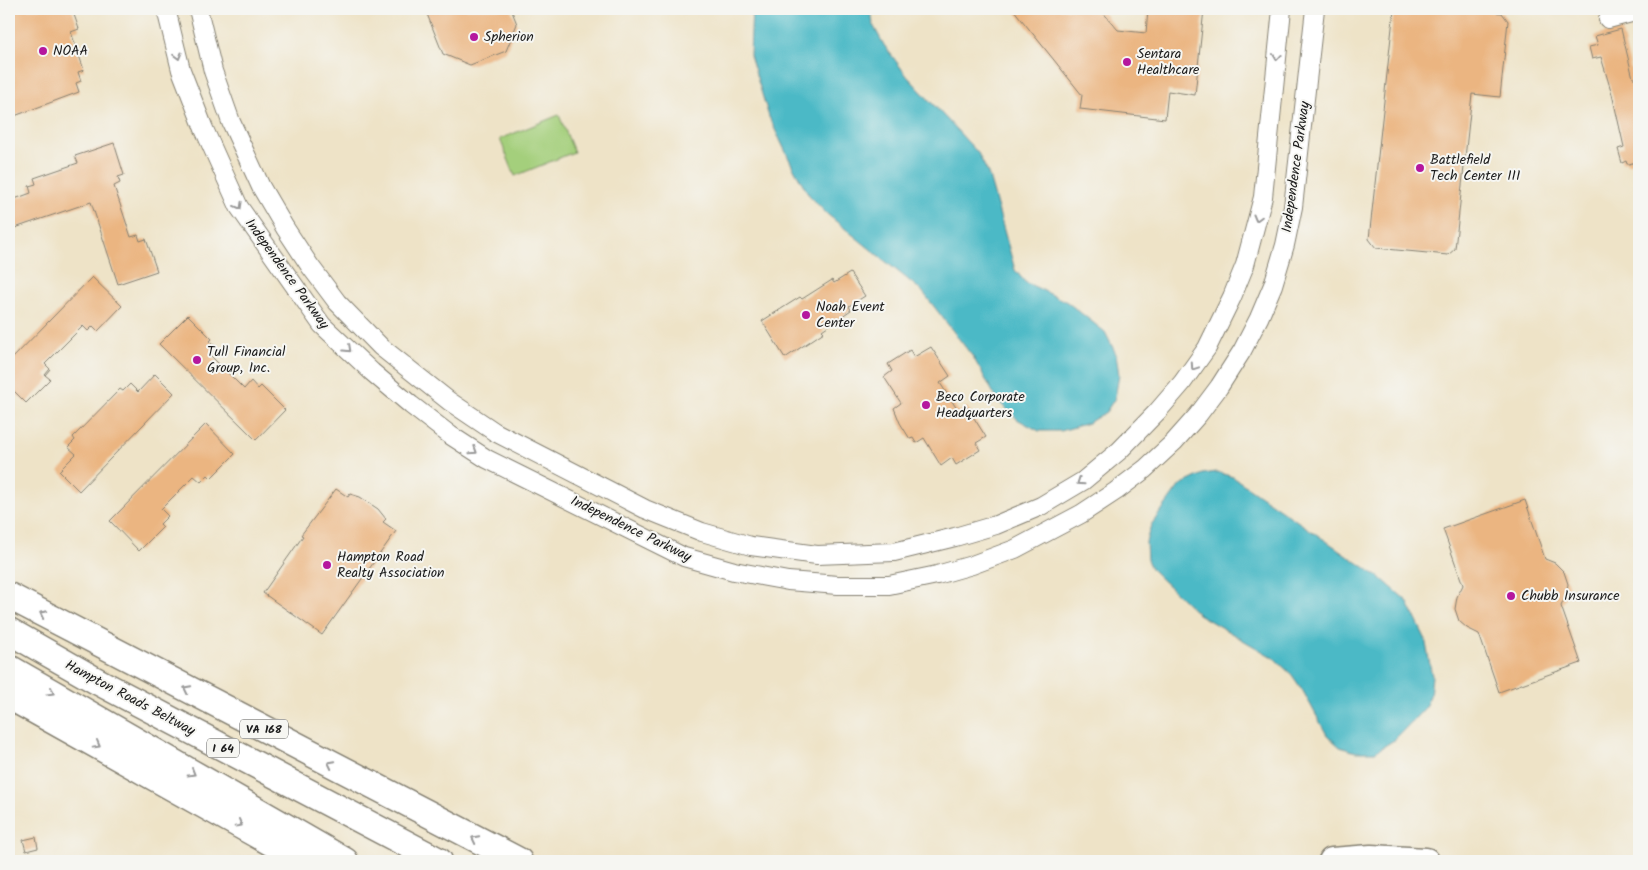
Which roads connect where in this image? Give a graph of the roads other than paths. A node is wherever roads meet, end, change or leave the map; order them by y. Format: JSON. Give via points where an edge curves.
{"nodes":[{"id":1,"x":166,"y":9,"type":"edge"},
{"id":2,"x":198,"y":9,"type":"edge"},
{"id":3,"x":1282,"y":9,"type":"edge"},
{"id":4,"x":1315,"y":9,"type":"edge"},
{"id":5,"x":1638,"y":15,"type":"edge"},
{"id":6,"x":1608,"y":19,"type":"dead end"},
{"id":7,"x":9,"y":596,"type":"edge"},
{"id":8,"x":9,"y":631,"type":"edge"},
{"id":9,"x":9,"y":641,"type":"edge"},
{"id":10,"x":9,"y":668,"type":"edge"},
{"id":11,"x":9,"y":696,"type":"edge"},
{"id":12,"x":266,"y":839,"type":"junction"},
{"id":13,"x":297,"y":861,"type":"edge"},
{"id":14,"x":304,"y":861,"type":"edge"},
{"id":15,"x":345,"y":861,"type":"edge"},
{"id":16,"x":414,"y":861,"type":"edge"},
{"id":17,"x":439,"y":861,"type":"edge"},
{"id":18,"x":519,"y":861,"type":"edge"},
{"id":19,"x":1332,"y":861,"type":"edge"},
{"id":20,"x":1426,"y":861,"type":"edge"}],
"edges":[{"from":1,"to":4,"type":"street","name":"Independence Parkway","one_way":true,"via":[[181,70],[239,207],[322,325],[372,372],[450,435],[487,459],[684,557],[734,571],[838,586],[889,585],[937,574],[1015,549],[1081,514],[1116,491],[1167,449],[1198,415],[1224,380],[1259,318],[1286,244]]},
{"from":3,"to":2,"type":"street","name":"Independence Parkway","one_way":true,"via":[[1263,197],[1245,265],[1207,348],[1182,383],[1119,450],[1082,481],[1041,506],[955,538],[894,552],[817,555],[751,546],[702,532],[645,508],[495,432],[380,347],[337,302],[285,228],[261,187],[231,122],[213,71]]},
{"from":5,"to":6,"type":"street"},
{"from":18,"to":7,"type":"highway","number":"VA 168","one_way":true},
{"from":8,"to":17,"type":"highway","name":"Hampton Roads Beltway","number":"I 64","via":[[95,680]]},
{"from":9,"to":16,"type":"highway"},
{"from":10,"to":15,"type":"highway","one_way":true},
{"from":11,"to":12,"type":"highway","one_way":true},
{"from":12,"to":13,"type":"highway"},
{"from":12,"to":14,"type":"highway"},
{"from":19,"to":20,"type":"highway","via":[[1371,858]]}]}
